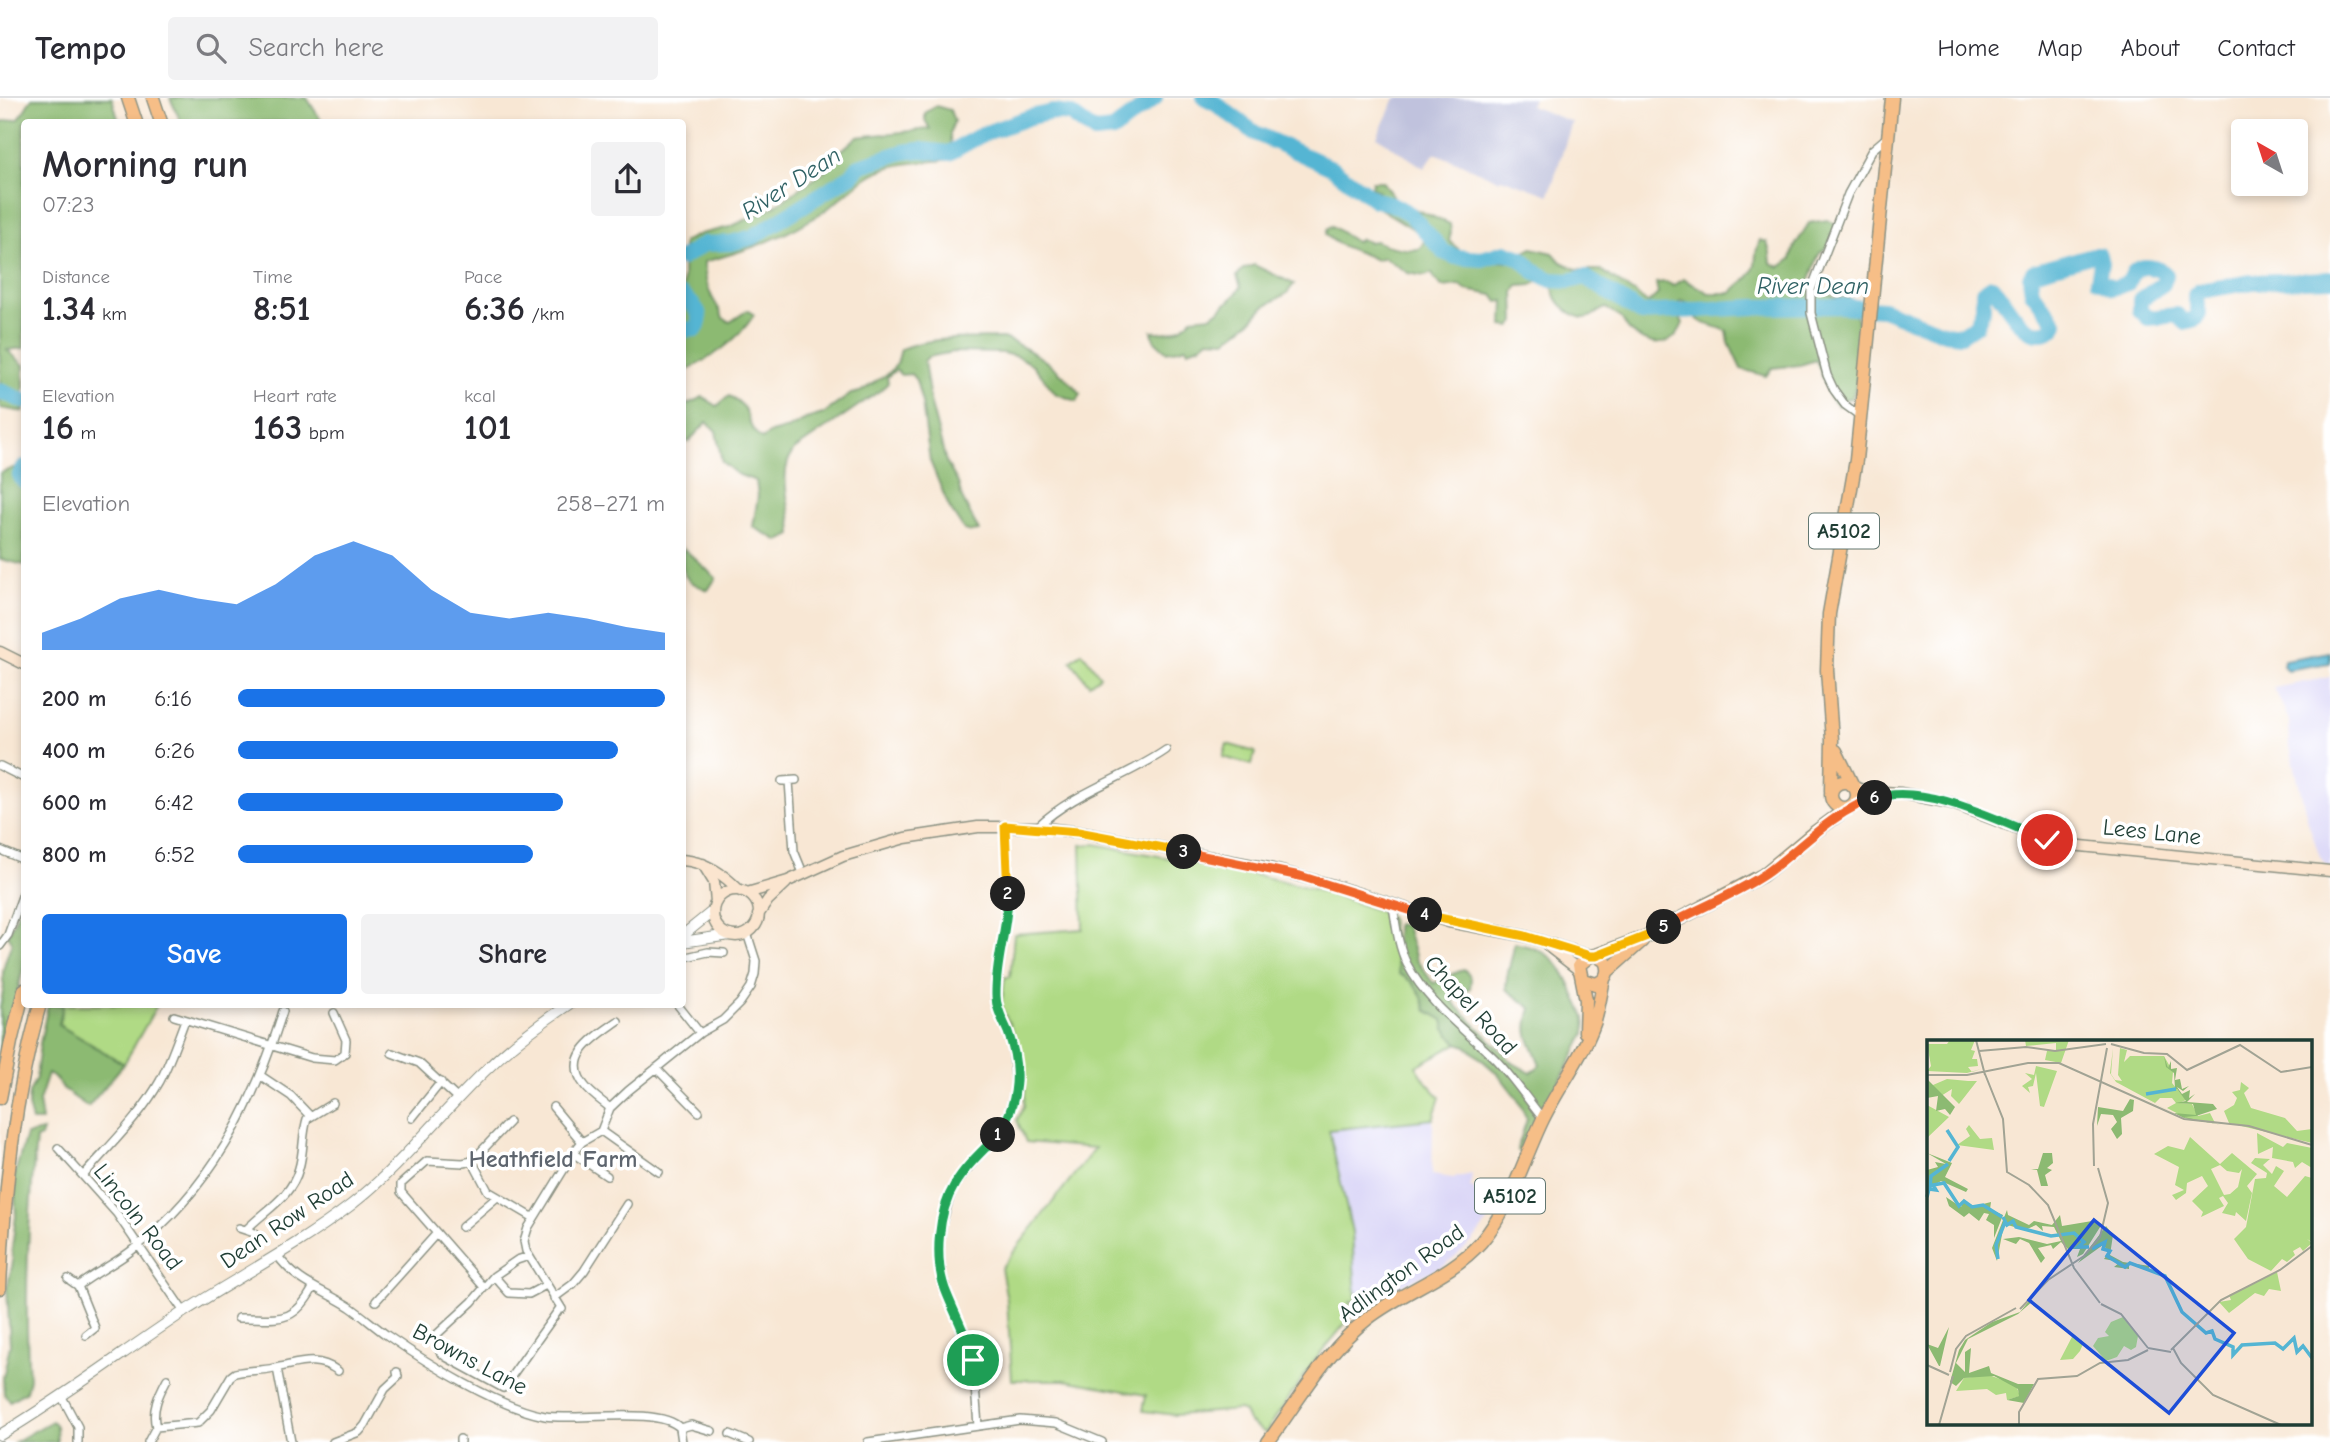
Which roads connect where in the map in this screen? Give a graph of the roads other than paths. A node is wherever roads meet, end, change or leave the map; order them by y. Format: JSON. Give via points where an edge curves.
{"nodes":[{"id":1,"x":128,"y":98,"type":"edge"},
{"id":2,"x":153,"y":98,"type":"edge"},
{"id":3,"x":1892,"y":98,"type":"edge"},
{"id":4,"x":135,"y":119,"type":"edge"},
{"id":5,"x":160,"y":119,"type":"edge"},
{"id":6,"x":1886,"y":138,"type":"junction"},
{"id":7,"x":1860,"y":416,"type":"junction"},
{"id":8,"x":0,"y":652,"type":"edge"},
{"id":9,"x":21,"y":662,"type":"edge"},
{"id":10,"x":1832,"y":740,"type":"junction"},
{"id":11,"x":1166,"y":750,"type":"dead end"},
{"id":12,"x":0,"y":766,"type":"edge"},
{"id":13,"x":21,"y":776,"type":"edge"},
{"id":14,"x":789,"y":781,"type":"dead end"},
{"id":15,"x":1853,"y":786,"type":"junction"},
{"id":16,"x":1893,"y":793,"type":"junction"},
{"id":17,"x":1831,"y":794,"type":"junction"},
{"id":18,"x":1849,"y":807,"type":"junction"},
{"id":19,"x":1005,"y":826,"type":"junction"},
{"id":20,"x":1038,"y":827,"type":"junction"},
{"id":21,"x":1811,"y":835,"type":"junction"},
{"id":22,"x":0,"y":850,"type":"edge"},
{"id":23,"x":21,"y":859,"type":"edge"},
{"id":24,"x":686,"y":861,"type":"edge"},
{"id":25,"x":703,"y":864,"type":"junction"},
{"id":26,"x":2330,"y":871,"type":"edge"},
{"id":27,"x":803,"y":873,"type":"junction"},
{"id":28,"x":788,"y":881,"type":"junction"},
{"id":29,"x":743,"y":892,"type":"junction"},
{"id":30,"x":21,"y":899,"type":"edge"},
{"id":31,"x":1393,"y":906,"type":"junction"},
{"id":32,"x":715,"y":907,"type":"junction"},
{"id":33,"x":758,"y":915,"type":"junction"},
{"id":34,"x":747,"y":933,"type":"junction"},
{"id":35,"x":686,"y":935,"type":"edge"},
{"id":36,"x":730,"y":935,"type":"junction"},
{"id":37,"x":1647,"y":936,"type":"junction"},
{"id":38,"x":686,"y":939,"type":"edge"},
{"id":39,"x":1540,"y":941,"type":"junction"},
{"id":40,"x":0,"y":946,"type":"edge"},
{"id":41,"x":724,"y":953,"type":"dead end"},
{"id":42,"x":1593,"y":956,"type":"junction"},
{"id":43,"x":686,"y":957,"type":"edge"},
{"id":44,"x":1581,"y":975,"type":"junction"},
{"id":45,"x":1606,"y":975,"type":"junction"},
{"id":46,"x":21,"y":1002,"type":"edge"},
{"id":47,"x":39,"y":1008,"type":"edge"},
{"id":48,"x":563,"y":1008,"type":"edge"},
{"id":49,"x":680,"y":1008,"type":"edge"},
{"id":50,"x":283,"y":1011,"type":"dead end"},
{"id":51,"x":334,"y":1013,"type":"dead end"},
{"id":52,"x":174,"y":1016,"type":"dead end"},
{"id":53,"x":185,"y":1020,"type":"junction"},
{"id":54,"x":618,"y":1021,"type":"dead end"},
{"id":55,"x":700,"y":1033,"type":"junction"},
{"id":56,"x":273,"y":1045,"type":"junction"},
{"id":57,"x":392,"y":1053,"type":"dead end"},
{"id":58,"x":1580,"y":1053,"type":"junction"},
{"id":59,"x":656,"y":1068,"type":"junction"},
{"id":60,"x":261,"y":1076,"type":"junction"},
{"id":61,"x":441,"y":1082,"type":"junction"},
{"id":62,"x":0,"y":1098,"type":"edge"},
{"id":63,"x":458,"y":1098,"type":"junction"},
{"id":64,"x":333,"y":1103,"type":"dead end"},
{"id":65,"x":553,"y":1107,"type":"dead end"},
{"id":66,"x":610,"y":1108,"type":"junction"},
{"id":67,"x":699,"y":1112,"type":"dead end"},
{"id":68,"x":310,"y":1116,"type":"junction"},
{"id":69,"x":412,"y":1118,"type":"dead end"},
{"id":70,"x":1543,"y":1119,"type":"junction"},
{"id":71,"x":509,"y":1122,"type":"dead end"},
{"id":72,"x":601,"y":1131,"type":"junction"},
{"id":73,"x":582,"y":1142,"type":"junction"},
{"id":74,"x":58,"y":1148,"type":"dead end"},
{"id":75,"x":574,"y":1154,"type":"junction"},
{"id":76,"x":472,"y":1161,"type":"junction"},
{"id":77,"x":659,"y":1172,"type":"dead end"},
{"id":78,"x":83,"y":1176,"type":"junction"},
{"id":79,"x":607,"y":1176,"type":"dead end"},
{"id":80,"x":496,"y":1198,"type":"junction"},
{"id":81,"x":627,"y":1204,"type":"dead end"},
{"id":82,"x":534,"y":1218,"type":"junction"},
{"id":83,"x":462,"y":1227,"type":"dead end"},
{"id":84,"x":246,"y":1230,"type":"dead end"},
{"id":85,"x":437,"y":1233,"type":"junction"},
{"id":86,"x":140,"y":1244,"type":"junction"},
{"id":87,"x":277,"y":1255,"type":"junction"},
{"id":88,"x":529,"y":1256,"type":"junction"},
{"id":89,"x":494,"y":1276,"type":"junction"},
{"id":90,"x":68,"y":1279,"type":"dead end"},
{"id":91,"x":546,"y":1285,"type":"junction"},
{"id":92,"x":78,"y":1286,"type":"junction"},
{"id":93,"x":483,"y":1286,"type":"junction"},
{"id":94,"x":313,"y":1288,"type":"junction"},
{"id":95,"x":0,"y":1289,"type":"edge"},
{"id":96,"x":554,"y":1297,"type":"junction"},
{"id":97,"x":376,"y":1301,"type":"dead end"},
{"id":98,"x":184,"y":1312,"type":"junction"},
{"id":99,"x":238,"y":1318,"type":"dead end"},
{"id":100,"x":86,"y":1335,"type":"dead end"},
{"id":101,"x":277,"y":1368,"type":"junction"},
{"id":102,"x":338,"y":1371,"type":"dead end"},
{"id":103,"x":397,"y":1371,"type":"dead end"},
{"id":104,"x":167,"y":1379,"type":"dead end"},
{"id":105,"x":62,"y":1397,"type":"junction"},
{"id":106,"x":978,"y":1426,"type":"junction"},
{"id":107,"x":160,"y":1427,"type":"junction"},
{"id":108,"x":680,"y":1428,"type":"junction"},
{"id":109,"x":712,"y":1431,"type":"dead end"},
{"id":110,"x":730,"y":1434,"type":"dead end"},
{"id":111,"x":0,"y":1435,"type":"edge"},
{"id":112,"x":337,"y":1441,"type":"edge"},
{"id":113,"x":78,"y":1442,"type":"edge"},
{"id":114,"x":148,"y":1442,"type":"edge"},
{"id":115,"x":291,"y":1442,"type":"edge"},
{"id":116,"x":682,"y":1442,"type":"edge"},
{"id":117,"x":749,"y":1442,"type":"edge"},
{"id":118,"x":868,"y":1442,"type":"edge"},
{"id":119,"x":1102,"y":1442,"type":"edge"},
{"id":120,"x":1268,"y":1442,"type":"edge"}],
"edges":[{"from":1,"to":4,"type":"main road"},
{"from":2,"to":5,"type":"main road"},
{"from":3,"to":6,"type":"main road","number":"A5102"},
{"from":6,"to":7,"type":"main road","number":"A5102"},
{"from":6,"to":7,"type":"street","via":[[1872,150],[1848,194],[1811,290],[1811,313],[1830,383],[1845,405]]},
{"from":7,"to":10,"type":"main road","number":"A5102","via":[[1829,614]]},
{"from":8,"to":9,"type":"main road"},
{"from":10,"to":15,"type":"main road","number":"A5102"},
{"from":10,"to":17,"type":"main road","number":"A5102"},
{"from":11,"to":20,"type":"street","via":[[1066,803]]},
{"from":12,"to":13,"type":"street"},
{"from":14,"to":27,"type":"street","via":[[793,851]]},
{"from":15,"to":16,"type":"main road","name":"Lees Lane"},
{"from":15,"to":17,"type":"main road","via":[[1841,783]]},
{"from":15,"to":18,"type":"main road","via":[[1857,798]]},
{"from":16,"to":18,"type":"main road","name":"Lees Lane"},
{"from":16,"to":26,"type":"main road","name":"Lees Lane","via":[[1951,803],[2071,845]]},
{"from":17,"to":18,"type":"main road","via":[[1837,807]]},
{"from":17,"to":21,"type":"main road","number":"A5102"},
{"from":18,"to":21,"type":"main road","number":"A5102"},
{"from":19,"to":20,"type":"main road"},
{"from":19,"to":27,"type":"main road","via":[[905,838]]},
{"from":19,"to":106,"type":"street","via":[[1008,909],[996,1001],[1015,1059],[1015,1097],[1006,1124],[953,1186],[939,1245],[946,1290],[973,1360]]},
{"from":20,"to":31,"type":"main road","via":[[1269,868]]},
{"from":21,"to":37,"type":"main road","number":"A5102","via":[[1763,875]]},
{"from":22,"to":23,"type":"street"},
{"from":24,"to":25,"type":"main road"},
{"from":25,"to":29,"type":"main road"},
{"from":25,"to":32,"type":"main road","via":[[714,883]]},
{"from":27,"to":28,"type":"main road"},
{"from":28,"to":29,"type":"main road"},
{"from":28,"to":33,"type":"main road"},
{"from":29,"to":32,"type":"main road","via":[[727,892]]},
{"from":29,"to":33,"type":"main road","via":[[756,902]]},
{"from":30,"to":40,"type":"street"},
{"from":31,"to":39,"type":"main road"},
{"from":31,"to":70,"type":"street","name":"Chapel Road","via":[[1397,935],[1413,973],[1452,1020],[1498,1062]]},
{"from":32,"to":35,"type":"street"},
{"from":32,"to":36,"type":"main road","via":[[716,925]]},
{"from":33,"to":34,"type":"main road"},
{"from":34,"to":36,"type":"main road"},
{"from":34,"to":55,"type":"street","via":[[756,961],[751,987],[723,1020]]},
{"from":36,"to":38,"type":"street"},
{"from":37,"to":42,"type":"main road","number":"A5102"},
{"from":37,"to":45,"type":"main road","number":"A5102"},
{"from":39,"to":42,"type":"main road"},
{"from":39,"to":44,"type":"main road"},
{"from":41,"to":43,"type":"street"},
{"from":42,"to":44,"type":"main road","via":[[1582,961]]},
{"from":42,"to":45,"type":"main road","via":[[1605,961]]},
{"from":44,"to":45,"type":"main road","via":[[1596,984]]},
{"from":44,"to":58,"type":"main road","name":"Adlington Road","number":"A5102","via":[[1587,1018]]},
{"from":45,"to":58,"type":"main road","name":"Adlington Road","number":"A5102"},
{"from":46,"to":62,"type":"main road"},
{"from":47,"to":95,"type":"main road","via":[[12,1136]]},
{"from":48,"to":63,"type":"street","name":"Dean Row Road","via":[[513,1045]]},
{"from":49,"to":55,"type":"street"},
{"from":50,"to":56,"type":"street"},
{"from":51,"to":56,"type":"street","via":[[346,1040],[345,1053],[335,1060]]},
{"from":52,"to":53,"type":"street"},
{"from":53,"to":56,"type":"street"},
{"from":53,"to":78,"type":"street","via":[[159,1083]]},
{"from":54,"to":66,"type":"street","via":[[582,1049],[579,1062],[583,1084]]},
{"from":55,"to":59,"type":"street"},
{"from":56,"to":60,"type":"street"},
{"from":57,"to":61,"type":"street","via":[[419,1063]]},
{"from":58,"to":70,"type":"main road","name":"Adlington Road","number":"A5102"},
{"from":59,"to":66,"type":"street"},
{"from":59,"to":67,"type":"street"},
{"from":60,"to":68,"type":"street","via":[[292,1096]]},
{"from":60,"to":86,"type":"street","via":[[244,1116],[211,1167]]},
{"from":61,"to":63,"type":"street"},
{"from":61,"to":69,"type":"street"},
{"from":63,"to":87,"type":"street","name":"Dean Row Road","via":[[372,1187]]},
{"from":64,"to":68,"type":"street"},
{"from":65,"to":73,"type":"street"},
{"from":66,"to":72,"type":"street"},
{"from":68,"to":84,"type":"street","via":[[293,1184]]},
{"from":70,"to":120,"type":"main road","name":"Adlington Road","number":"A5102","via":[[1509,1197],[1482,1241],[1447,1271],[1368,1318],[1348,1336]]},
{"from":71,"to":76,"type":"street"},
{"from":72,"to":73,"type":"street"},
{"from":72,"to":77,"type":"street"},
{"from":73,"to":75,"type":"street"},
{"from":74,"to":78,"type":"street","name":"Lincoln Road"},
{"from":75,"to":79,"type":"street"},
{"from":75,"to":82,"type":"street"},
{"from":76,"to":80,"type":"street"},
{"from":76,"to":85,"type":"street","via":[[427,1161],[401,1184],[404,1195]]},
{"from":78,"to":86,"type":"street","name":"Lincoln Road"},
{"from":80,"to":82,"type":"street"},
{"from":80,"to":83,"type":"street"},
{"from":81,"to":96,"type":"street","via":[[584,1271]]},
{"from":82,"to":88,"type":"street","via":[[524,1241]]},
{"from":85,"to":93,"type":"street"},
{"from":85,"to":97,"type":"street"},
{"from":86,"to":92,"type":"street"},
{"from":86,"to":98,"type":"street","name":"Lincoln Road"},
{"from":87,"to":94,"type":"street","name":"Browns Lane"},
{"from":87,"to":98,"type":"street","name":"Dean Row Road"},
{"from":88,"to":89,"type":"street"},
{"from":88,"to":91,"type":"street"},
{"from":89,"to":91,"type":"street","via":[[509,1293],[529,1294]]},
{"from":89,"to":93,"type":"street"},
{"from":90,"to":92,"type":"street"},
{"from":91,"to":96,"type":"street"},
{"from":92,"to":100,"type":"street","via":[[95,1328]]},
{"from":93,"to":96,"type":"street","via":[[435,1337],[436,1345],[446,1357],[503,1388],[561,1308]]},
{"from":94,"to":99,"type":"street","via":[[294,1314]]},
{"from":94,"to":108,"type":"street","name":"Browns Lane","via":[[349,1307],[427,1362],[524,1410],[566,1417],[632,1415],[675,1422]]},
{"from":98,"to":105,"type":"street","name":"Dean Row Road"},
{"from":101,"to":102,"type":"street","via":[[304,1360]]},
{"from":101,"to":107,"type":"street","via":[[235,1373],[203,1419],[192,1425]]},
{"from":101,"to":115,"type":"street"},
{"from":103,"to":112,"type":"street","via":[[398,1377],[385,1389],[359,1432]]},
{"from":104,"to":107,"type":"street","via":[[153,1416]]},
{"from":105,"to":111,"type":"street","name":"Dean Row Road"},
{"from":105,"to":113,"type":"street","via":[[78,1427]]},
{"from":106,"to":118,"type":"street"},
{"from":106,"to":119,"type":"street","via":[[1044,1421]]},
{"from":107,"to":114,"type":"street"},
{"from":108,"to":109,"type":"street","name":"Browns Lane","via":[[691,1425]]},
{"from":108,"to":116,"type":"street"},
{"from":110,"to":117,"type":"street"}]}
